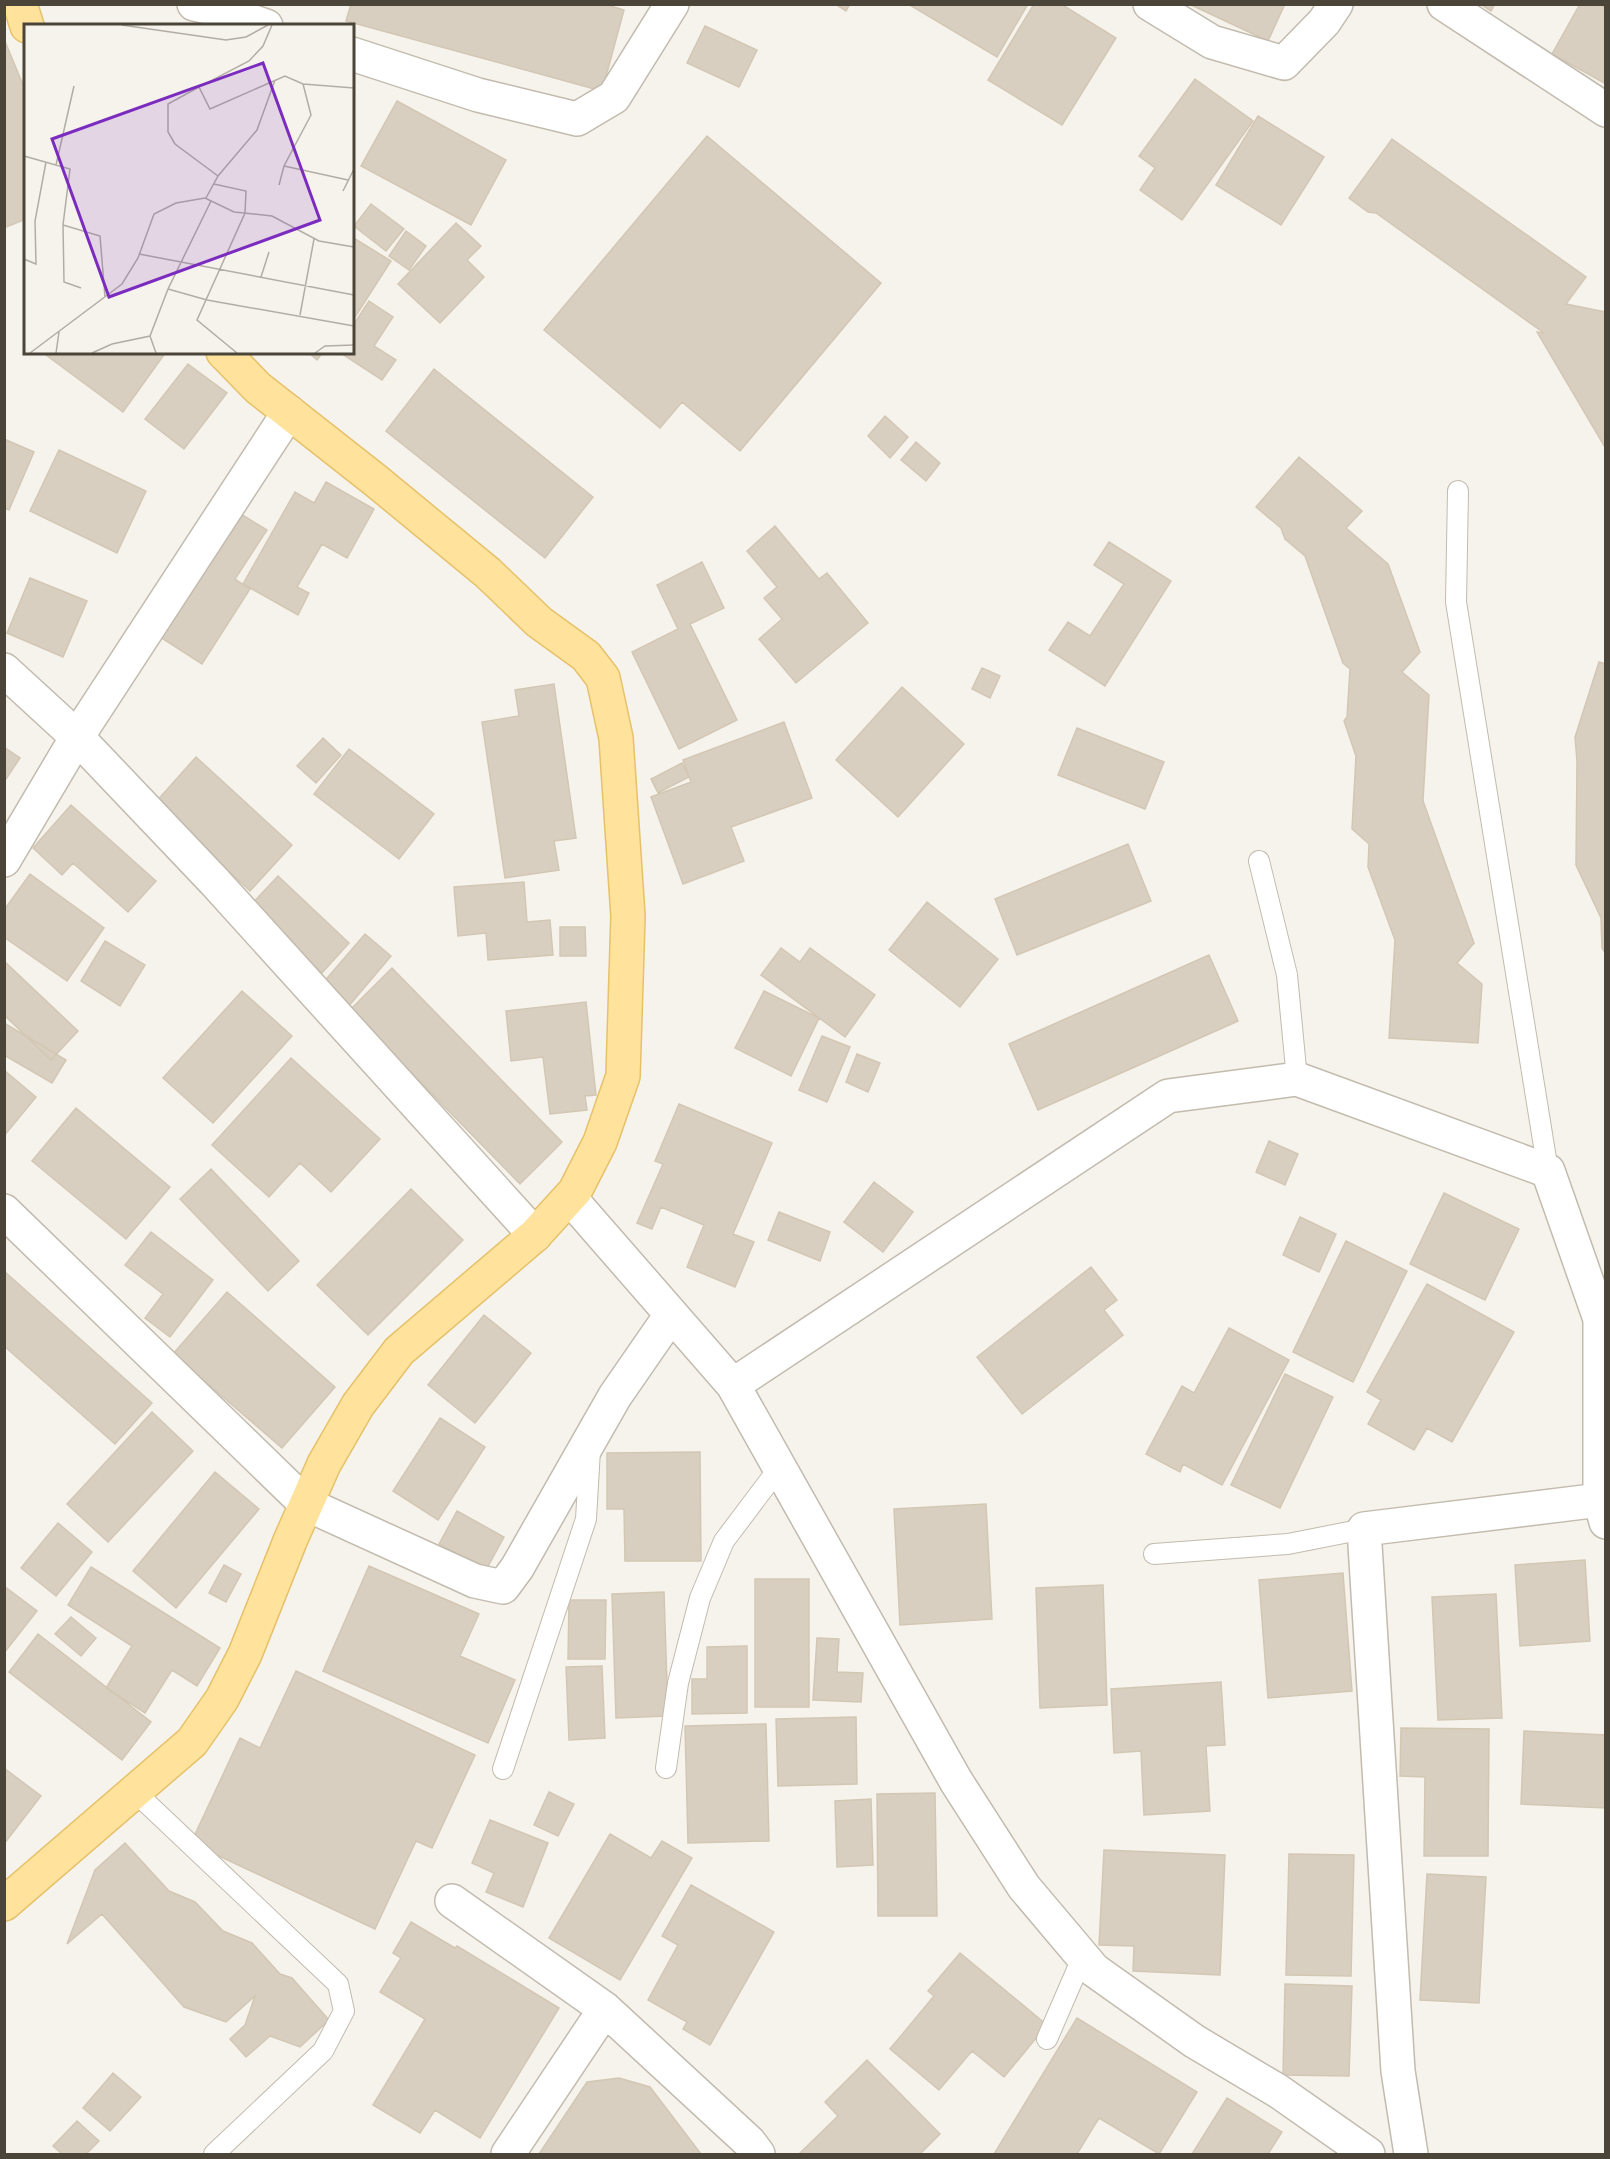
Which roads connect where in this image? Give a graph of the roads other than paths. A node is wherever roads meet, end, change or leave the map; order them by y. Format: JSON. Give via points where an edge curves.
{"nodes":[{"id":1,"x":20,"y":4,"type":"edge"},
{"id":2,"x":194,"y":4,"type":"edge"},
{"id":3,"x":672,"y":4,"type":"edge"},
{"id":4,"x":1150,"y":4,"type":"edge"},
{"id":5,"x":1336,"y":4,"type":"edge"},
{"id":6,"x":1444,"y":4,"type":"edge"},
{"id":7,"x":26,"y":24,"type":"edge"},
{"id":8,"x":260,"y":24,"type":"edge"},
{"id":9,"x":354,"y":55,"type":"edge"},
{"id":10,"x":1605,"y":111,"type":"edge"},
{"id":11,"x":225,"y":354,"type":"edge"},
{"id":12,"x":289,"y":412,"type":"junction"},
{"id":13,"x":1458,"y":491,"type":"dead end"},
{"id":14,"x":4,"y":670,"type":"edge"},
{"id":15,"x":77,"y":737,"type":"junction"},
{"id":16,"x":4,"y":860,"type":"edge"},
{"id":17,"x":1259,"y":861,"type":"dead end"},
{"id":18,"x":1297,"y":1079,"type":"junction"},
{"id":19,"x":1548,"y":1171,"type":"junction"},
{"id":20,"x":570,"y":1198,"type":"junction"},
{"id":21,"x":4,"y":1211,"type":"edge"},
{"id":22,"x":535,"y":1235,"type":"junction"},
{"id":23,"x":671,"y":1315,"type":"junction"},
{"id":24,"x":733,"y":1385,"type":"junction"},
{"id":25,"x":591,"y":1438,"type":"junction"},
{"id":26,"x":779,"y":1468,"type":"junction"},
{"id":27,"x":306,"y":1504,"type":"junction"},
{"id":28,"x":1603,"y":1511,"type":"edge"},
{"id":29,"x":1364,"y":1529,"type":"junction"},
{"id":30,"x":1154,"y":1554,"type":"dead end"},
{"id":31,"x":666,"y":1768,"type":"dead end"},
{"id":32,"x":502,"y":1769,"type":"dead end"},
{"id":33,"x":135,"y":1792,"type":"junction"},
{"id":34,"x":452,"y":1900,"type":"dead end"},
{"id":35,"x":4,"y":1904,"type":"edge"},
{"id":36,"x":1083,"y":1956,"type":"junction"},
{"id":37,"x":605,"y":2009,"type":"junction"},
{"id":38,"x":1047,"y":2039,"type":"dead end"},
{"id":39,"x":214,"y":2154,"type":"edge"},
{"id":40,"x":508,"y":2154,"type":"edge"},
{"id":41,"x":758,"y":2154,"type":"edge"},
{"id":42,"x":1368,"y":2154,"type":"edge"},
{"id":43,"x":1411,"y":2154,"type":"edge"}],
"edges":[{"from":1,"to":7,"type":"main road"},
{"from":2,"to":8,"type":"street"},
{"from":3,"to":9,"type":"street","via":[[614,97],[577,119],[478,95]]},
{"from":4,"to":5,"type":"street","via":[[1212,42],[1284,63]]},
{"from":6,"to":10,"type":"street"},
{"from":11,"to":12,"type":"main road","via":[[258,388]]},
{"from":12,"to":15,"type":"street"},
{"from":12,"to":20,"type":"main road","via":[[488,573],[539,622],[586,656],[603,678],[616,738],[628,916],[622,1076],[600,1142]]},
{"from":13,"to":19,"type":"lane","via":[[1456,602]]},
{"from":14,"to":15,"type":"street"},
{"from":15,"to":16,"type":"street"},
{"from":15,"to":22,"type":"street","via":[[214,881]]},
{"from":17,"to":18,"type":"lane","via":[[1287,975]]},
{"from":18,"to":19,"type":"street"},
{"from":18,"to":24,"type":"street","via":[[1168,1096]]},
{"from":19,"to":28,"type":"street","via":[[1600,1319]]},
{"from":20,"to":22,"type":"main road"},
{"from":20,"to":23,"type":"street"},
{"from":21,"to":27,"type":"street"},
{"from":22,"to":27,"type":"main road","via":[[399,1351],[358,1405]]},
{"from":23,"to":24,"type":"street"},
{"from":23,"to":25,"type":"street"},
{"from":24,"to":26,"type":"street"},
{"from":25,"to":27,"type":"street","via":[[503,1587],[475,1581]]},
{"from":25,"to":32,"type":"lane","via":[[586,1519]]},
{"from":26,"to":31,"type":"lane","via":[[724,1541],[700,1598],[678,1683]]},
{"from":26,"to":36,"type":"street","via":[[956,1780],[1024,1887]]},
{"from":27,"to":33,"type":"main road","via":[[245,1654],[222,1700],[192,1742]]},
{"from":28,"to":29,"type":"street"},
{"from":29,"to":30,"type":"lane","via":[[1288,1544]]},
{"from":29,"to":43,"type":"street","via":[[1398,2071]]},
{"from":33,"to":35,"type":"main road"},
{"from":33,"to":39,"type":"lane","via":[[338,1984],[344,2011],[323,2051]]},
{"from":34,"to":37,"type":"street"},
{"from":36,"to":38,"type":"lane"},
{"from":36,"to":42,"type":"street","via":[[1094,1970],[1153,2013],[1278,2091]]},
{"from":37,"to":40,"type":"street"},
{"from":37,"to":41,"type":"street"}]}
